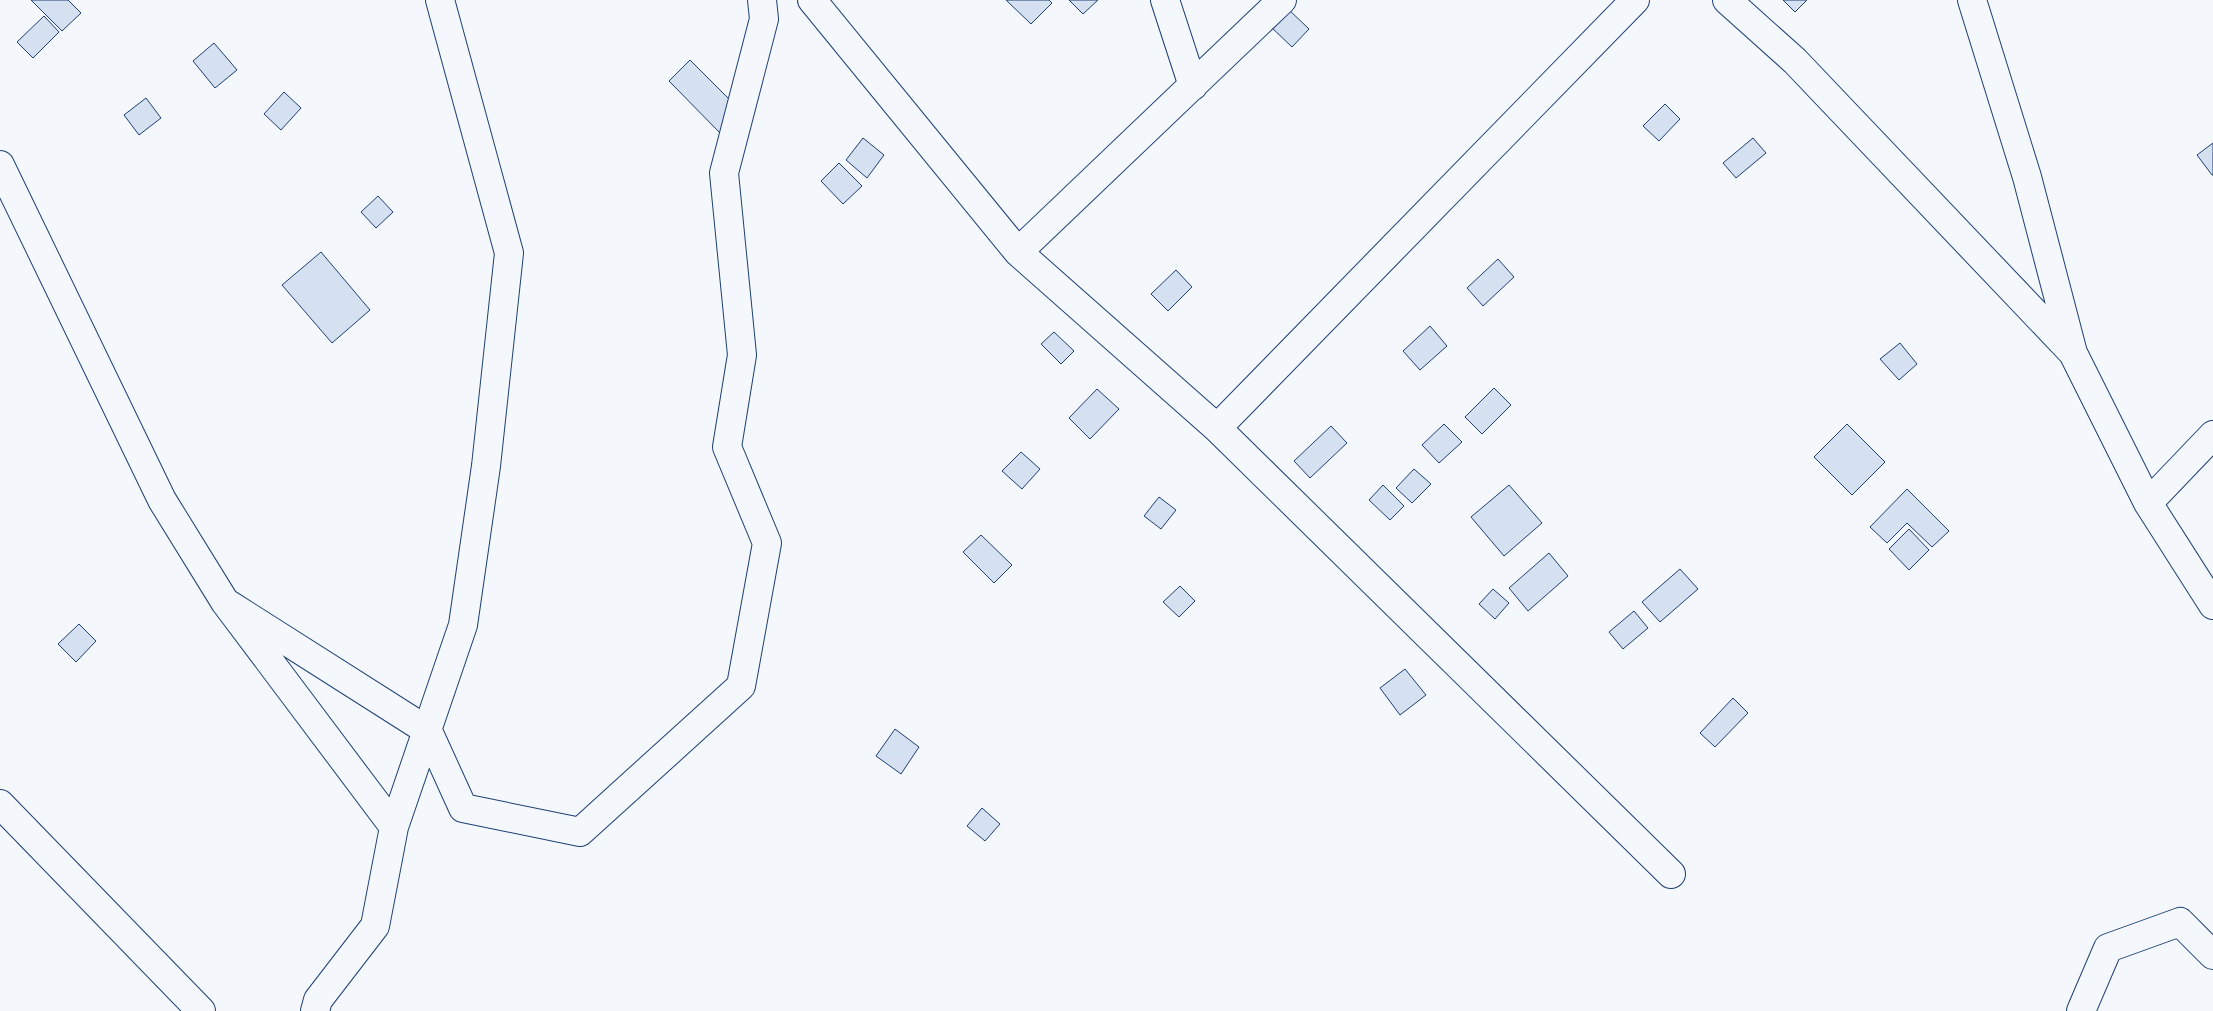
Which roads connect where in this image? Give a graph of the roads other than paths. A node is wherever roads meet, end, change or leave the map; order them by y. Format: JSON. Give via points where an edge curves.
{"nodes":[{"id":1,"x":440,"y":0,"type":"edge"},
{"id":2,"x":762,"y":0,"type":"edge"},
{"id":3,"x":812,"y":0,"type":"edge"},
{"id":4,"x":1164,"y":0,"type":"edge"},
{"id":5,"x":1282,"y":0,"type":"edge"},
{"id":6,"x":1635,"y":0,"type":"edge"},
{"id":7,"x":1727,"y":0,"type":"edge"},
{"id":8,"x":1972,"y":0,"type":"edge"},
{"id":9,"x":1193,"y":86,"type":"junction"},
{"id":10,"x":0,"y":165,"type":"edge"},
{"id":11,"x":1018,"y":252,"type":"junction"},
{"id":12,"x":2073,"y":353,"type":"junction"},
{"id":13,"x":1218,"y":428,"type":"junction"},
{"id":14,"x":2213,"y":435,"type":"edge"},
{"id":15,"x":2148,"y":504,"type":"junction"},
{"id":16,"x":225,"y":602,"type":"junction"},
{"id":17,"x":2213,"y":605,"type":"edge"},
{"id":18,"x":428,"y":731,"type":"junction"},
{"id":19,"x":0,"y":804,"type":"edge"},
{"id":20,"x":394,"y":827,"type":"junction"},
{"id":21,"x":1671,"y":874,"type":"dead end"},
{"id":22,"x":2213,"y":955,"type":"edge"},
{"id":23,"x":201,"y":1011,"type":"edge"},
{"id":24,"x":315,"y":1011,"type":"edge"},
{"id":25,"x":2081,"y":1011,"type":"edge"}],
"edges":[{"from":1,"to":18,"type":"street","via":[[509,253],[486,466],[463,625]]},
{"from":2,"to":18,"type":"street","via":[[764,19],[724,173],[742,356],[727,447],[767,543],[741,686],[580,832],[463,808]]},
{"from":3,"to":11,"type":"street"},
{"from":4,"to":9,"type":"street"},
{"from":5,"to":9,"type":"street"},
{"from":6,"to":13,"type":"street"},
{"from":7,"to":12,"type":"street","via":[[1795,61]]},
{"from":8,"to":12,"type":"street","via":[[2027,177]]},
{"from":9,"to":11,"type":"street"},
{"from":10,"to":16,"type":"street","via":[[162,500]]},
{"from":11,"to":13,"type":"street"},
{"from":12,"to":15,"type":"street"},
{"from":13,"to":21,"type":"street"},
{"from":14,"to":15,"type":"street"},
{"from":15,"to":17,"type":"street"},
{"from":16,"to":18,"type":"street"},
{"from":16,"to":20,"type":"street"},
{"from":18,"to":20,"type":"street"},
{"from":19,"to":23,"type":"street"},
{"from":20,"to":24,"type":"street","via":[[375,926],[318,1000]]},
{"from":22,"to":25,"type":"street","via":[[2180,922],[2108,948]]}]}
